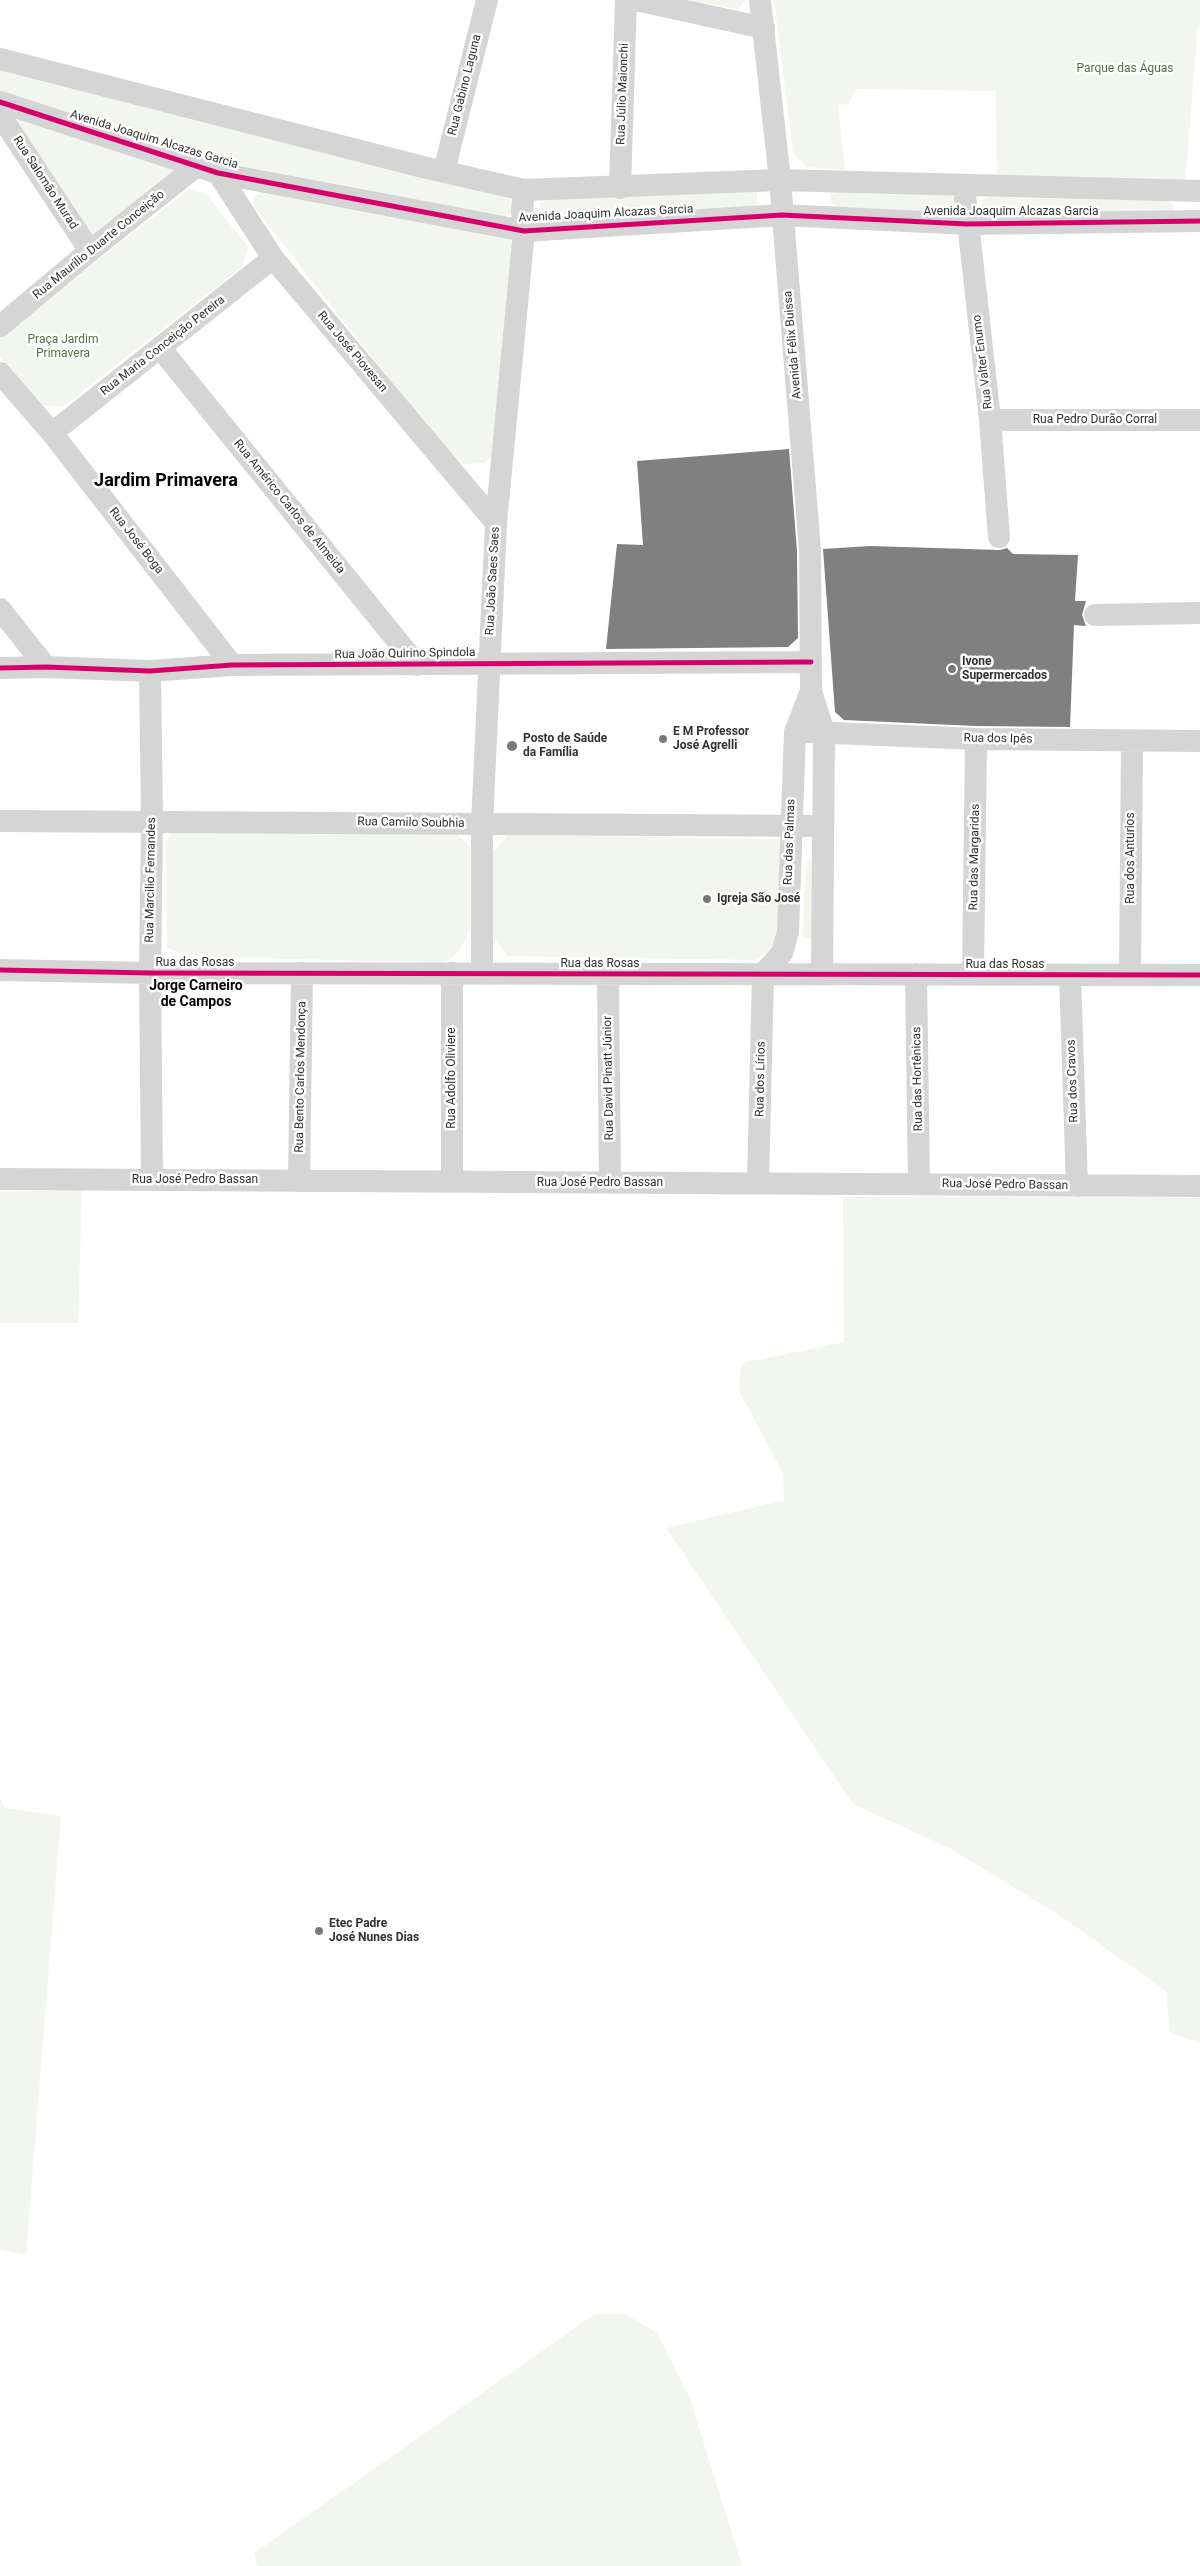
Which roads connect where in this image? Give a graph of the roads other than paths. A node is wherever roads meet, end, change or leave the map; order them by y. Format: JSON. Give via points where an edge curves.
{"nodes":[{"id":1,"x":486,"y":0,"type":"edge"},
{"id":2,"x":626,"y":0,"type":"edge"},
{"id":3,"x":636,"y":0,"type":"edge"},
{"id":4,"x":760,"y":0,"type":"edge"},
{"id":5,"x":764,"y":28,"type":"junction"},
{"id":6,"x":0,"y":59,"type":"edge"},
{"id":7,"x":0,"y":102,"type":"edge"},
{"id":8,"x":0,"y":115,"type":"edge"},
{"id":9,"x":208,"y":169,"type":"junction"},
{"id":10,"x":444,"y":171,"type":"junction"},
{"id":11,"x":780,"y":180,"type":"junction"},
{"id":12,"x":964,"y":187,"type":"junction"},
{"id":13,"x":620,"y":188,"type":"junction"},
{"id":14,"x":524,"y":190,"type":"junction"},
{"id":15,"x":1192,"y":191,"type":"edge"},
{"id":16,"x":782,"y":215,"type":"junction"},
{"id":17,"x":1191,"y":220,"type":"edge"},
{"id":18,"x":967,"y":224,"type":"junction"},
{"id":19,"x":524,"y":231,"type":"junction"},
{"id":20,"x":90,"y":251,"type":"junction"},
{"id":21,"x":274,"y":258,"type":"junction"},
{"id":22,"x":0,"y":326,"type":"edge"},
{"id":23,"x":161,"y":349,"type":"junction"},
{"id":24,"x":0,"y":373,"type":"edge"},
{"id":25,"x":990,"y":420,"type":"junction"},
{"id":26,"x":1200,"y":420,"type":"edge"},
{"id":27,"x":52,"y":433,"type":"junction"},
{"id":28,"x":496,"y":523,"type":"junction"},
{"id":29,"x":998,"y":537,"type":"dead end"},
{"id":30,"x":0,"y":609,"type":"edge"},
{"id":31,"x":1200,"y":613,"type":"edge"},
{"id":32,"x":1095,"y":615,"type":"dead end"},
{"id":33,"x":811,"y":662,"type":"junction"},
{"id":34,"x":488,"y":663,"type":"junction"},
{"id":35,"x":232,"y":665,"type":"junction"},
{"id":36,"x":417,"y":665,"type":"junction"},
{"id":37,"x":46,"y":667,"type":"junction"},
{"id":38,"x":0,"y":668,"type":"edge"},
{"id":39,"x":150,"y":671,"type":"junction"},
{"id":40,"x":811,"y":691,"type":"junction"},
{"id":41,"x":795,"y":732,"type":"junction"},
{"id":42,"x":824,"y":732,"type":"junction"},
{"id":43,"x":976,"y":739,"type":"junction"},
{"id":44,"x":1132,"y":741,"type":"junction"},
{"id":45,"x":1200,"y":741,"type":"edge"},
{"id":46,"x":152,"y":821,"type":"junction"},
{"id":47,"x":0,"y":822,"type":"edge"},
{"id":48,"x":482,"y":824,"type":"junction"},
{"id":49,"x":790,"y":826,"type":"junction"},
{"id":50,"x":822,"y":826,"type":"junction"},
{"id":51,"x":0,"y":970,"type":"edge"},
{"id":52,"x":150,"y":973,"type":"junction"},
{"id":53,"x":302,"y":973,"type":"junction"},
{"id":54,"x":452,"y":974,"type":"junction"},
{"id":55,"x":482,"y":974,"type":"junction"},
{"id":56,"x":608,"y":974,"type":"junction"},
{"id":57,"x":763,"y":974,"type":"junction"},
{"id":58,"x":822,"y":974,"type":"junction"},
{"id":59,"x":916,"y":974,"type":"junction"},
{"id":60,"x":973,"y":974,"type":"junction"},
{"id":61,"x":1070,"y":975,"type":"junction"},
{"id":62,"x":1130,"y":975,"type":"junction"},
{"id":63,"x":1200,"y":975,"type":"edge"},
{"id":64,"x":0,"y":1179,"type":"edge"},
{"id":65,"x":152,"y":1180,"type":"junction"},
{"id":66,"x":299,"y":1181,"type":"junction"},
{"id":67,"x":452,"y":1182,"type":"junction"},
{"id":68,"x":610,"y":1183,"type":"junction"},
{"id":69,"x":758,"y":1183,"type":"junction"},
{"id":70,"x":919,"y":1184,"type":"junction"},
{"id":71,"x":1077,"y":1186,"type":"junction"},
{"id":72,"x":1200,"y":1186,"type":"edge"}],
"edges":[{"from":1,"to":10,"type":"street","name":"Rua Gabino Laguna"},
{"from":2,"to":13,"type":"street","name":"Rua Júlio Maionchi"},
{"from":3,"to":5,"type":"street"},
{"from":4,"to":5,"type":"street","name":"Avenida Félix Buissa"},
{"from":5,"to":11,"type":"street","name":"Avenida Félix Buissa"},
{"from":6,"to":10,"type":"street","name":"Avenida Joaquim Alcazas Garcia"},
{"from":7,"to":9,"type":"street","name":"Avenida Joaquim Alcazas Garcia"},
{"from":8,"to":20,"type":"street","name":"Rua Salomão Murad"},
{"from":9,"to":19,"type":"street","name":"Avenida Joaquim Alcazas Garcia"},
{"from":9,"to":20,"type":"street","name":"Rua Maurilio Duarte Conceição"},
{"from":9,"to":21,"type":"street","name":"Rua José Piovesan"},
{"from":10,"to":14,"type":"street","name":"Avenida Joaquim Alcazas Garcia"},
{"from":11,"to":12,"type":"street","name":"Avenida Joaquim Alcazas Garcia"},
{"from":11,"to":13,"type":"street","name":"Avenida Joaquim Alcazas Garcia"},
{"from":11,"to":16,"type":"street","name":"Avenida Félix Buissa"},
{"from":12,"to":15,"type":"street","name":"Avenida Joaquim Alcazas Garcia"},
{"from":12,"to":18,"type":"street","name":"Rua Valter Enumo"},
{"from":13,"to":14,"type":"street","name":"Avenida Joaquim Alcazas Garcia"},
{"from":14,"to":19,"type":"street","name":"Rua João Saes Saes"},
{"from":15,"to":17,"type":"street"},
{"from":16,"to":18,"type":"street","name":"Avenida Joaquim Alcazas Garcia"},
{"from":16,"to":19,"type":"street","name":"Avenida Joaquim Alcazas Garcia"},
{"from":16,"to":33,"type":"street","name":"Avenida Félix Buissa","via":[[810,550]]},
{"from":17,"to":18,"type":"street","name":"Avenida Joaquim Alcazas Garcia"},
{"from":18,"to":25,"type":"street","name":"Rua Valter Enumo"},
{"from":19,"to":28,"type":"street","name":"Rua João Saes Saes"},
{"from":20,"to":22,"type":"street","name":"Rua Maurilio Duarte Conceição"},
{"from":21,"to":23,"type":"street","name":"Rua Maria Conceição Pereira"},
{"from":21,"to":28,"type":"street","name":"Rua José Piovesan"},
{"from":23,"to":27,"type":"street","name":"Rua Maria Conceição Pereira"},
{"from":23,"to":36,"type":"street","name":"Rua Américo Carlos de Almeida"},
{"from":24,"to":27,"type":"street","name":"Rua José Boga"},
{"from":25,"to":26,"type":"street","name":"Rua Pedro Durão Corral"},
{"from":25,"to":29,"type":"street","name":"Rua Valter Enumo"},
{"from":27,"to":35,"type":"street","name":"Rua José Boga"},
{"from":28,"to":34,"type":"street","name":"Rua João Saes Saes"},
{"from":30,"to":37,"type":"street"},
{"from":31,"to":32,"type":"street"},
{"from":33,"to":34,"type":"street","name":"Rua João Quirino Spindola"},
{"from":33,"to":40,"type":"street","name":"Avenida Félix Buissa"},
{"from":34,"to":36,"type":"street","name":"Rua João Quirino Spindola"},
{"from":34,"to":48,"type":"street","name":"Rua João Saes Saes"},
{"from":35,"to":36,"type":"street","name":"Rua João Quirino Spindola"},
{"from":35,"to":39,"type":"street","name":"Rua João Quirino Spindola"},
{"from":37,"to":38,"type":"street","name":"Rua João Quirino Spindola"},
{"from":37,"to":39,"type":"street","name":"Rua João Quirino Spindola"},
{"from":39,"to":46,"type":"street","name":"Rua Marcilio Fernandes"},
{"from":40,"to":41,"type":"street","name":"Avenida Félix Buissa"},
{"from":40,"to":42,"type":"street","name":"Avenida Félix Buissa"},
{"from":41,"to":42,"type":"street","name":"Rua dos Ipês"},
{"from":41,"to":49,"type":"street","name":"Rua das Palmas"},
{"from":42,"to":43,"type":"street","name":"Rua dos Ipês"},
{"from":42,"to":50,"type":"street"},
{"from":43,"to":44,"type":"street","name":"Rua dos Ipês"},
{"from":43,"to":60,"type":"street","name":"Rua das Margaridas"},
{"from":44,"to":45,"type":"street","name":"Rua dos Ipês"},
{"from":44,"to":62,"type":"street","name":"Rua dos Anturios"},
{"from":46,"to":47,"type":"street","name":"Rua Camilo Soubhia"},
{"from":46,"to":48,"type":"street","name":"Rua Camilo Soubhia"},
{"from":46,"to":52,"type":"street","name":"Rua Marcilio Fernandes"},
{"from":48,"to":49,"type":"street","name":"Rua Camilo Soubhia"},
{"from":48,"to":55,"type":"street","name":"Rua João Saes Saes"},
{"from":49,"to":50,"type":"street","name":"Rua Camilo Soubhia"},
{"from":49,"to":57,"type":"street","name":"Rua das Palmas","via":[[788,932],[782,953]]},
{"from":50,"to":58,"type":"street"},
{"from":51,"to":52,"type":"street","name":"Rua das Rosas"},
{"from":52,"to":53,"type":"street","name":"Rua das Rosas"},
{"from":52,"to":65,"type":"street","name":"Rua Marcilio Fernandes"},
{"from":53,"to":54,"type":"street","name":"Rua das Rosas"},
{"from":53,"to":66,"type":"street","name":"Rua Bento Carlos Mendonça"},
{"from":54,"to":55,"type":"street","name":"Rua das Rosas"},
{"from":54,"to":67,"type":"street","name":"Rua Adolfo Oliviere"},
{"from":55,"to":56,"type":"street","name":"Rua das Rosas"},
{"from":56,"to":57,"type":"street","name":"Rua das Rosas"},
{"from":56,"to":68,"type":"street","name":"Rua David Pinatt Júnior"},
{"from":57,"to":58,"type":"street","name":"Rua das Rosas"},
{"from":57,"to":69,"type":"street","name":"Rua dos Lírios"},
{"from":58,"to":59,"type":"street","name":"Rua das Rosas"},
{"from":59,"to":60,"type":"street","name":"Rua das Rosas"},
{"from":59,"to":70,"type":"street","name":"Rua das Hortênicas"},
{"from":60,"to":61,"type":"street","name":"Rua das Rosas"},
{"from":61,"to":62,"type":"street","name":"Rua das Rosas"},
{"from":61,"to":71,"type":"street","name":"Rua dos Cravos"},
{"from":62,"to":63,"type":"street","name":"Rua das Rosas"},
{"from":64,"to":65,"type":"street","name":"Rua José Pedro Bassan"},
{"from":65,"to":66,"type":"street","name":"Rua José Pedro Bassan"},
{"from":66,"to":67,"type":"street","name":"Rua José Pedro Bassan"},
{"from":67,"to":68,"type":"street","name":"Rua José Pedro Bassan"},
{"from":68,"to":69,"type":"street","name":"Rua José Pedro Bassan"},
{"from":69,"to":70,"type":"street","name":"Rua José Pedro Bassan"},
{"from":70,"to":71,"type":"street","name":"Rua José Pedro Bassan"},
{"from":71,"to":72,"type":"street","name":"Rua José Pedro Bassan"}]}
